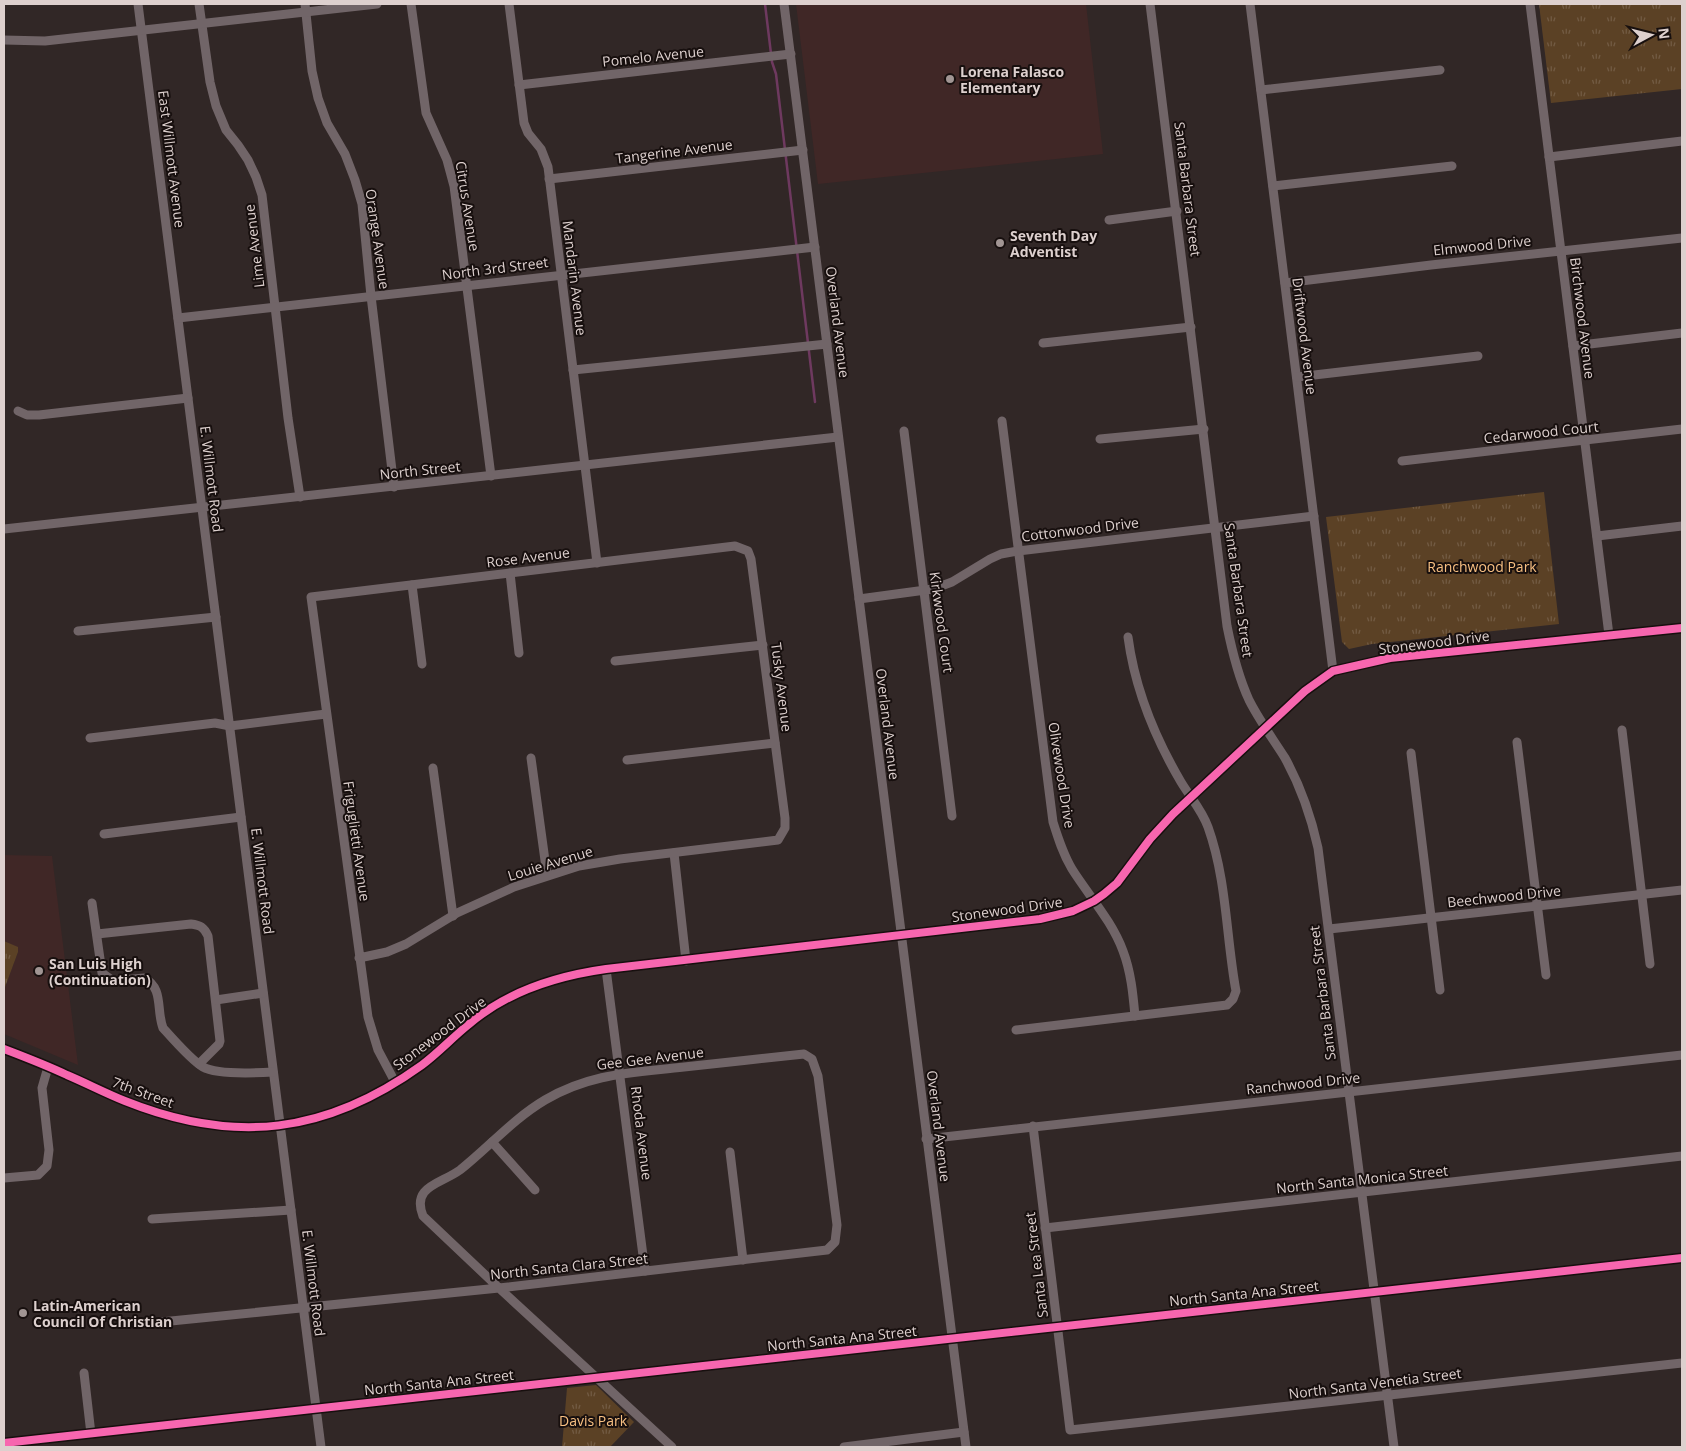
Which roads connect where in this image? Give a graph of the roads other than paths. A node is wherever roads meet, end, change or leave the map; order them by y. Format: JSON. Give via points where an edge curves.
{"nodes":[{"id":1,"x":138,"y":4,"type":"edge"},
{"id":2,"x":200,"y":4,"type":"edge"},
{"id":3,"x":377,"y":4,"type":"edge"},
{"id":4,"x":411,"y":4,"type":"edge"},
{"id":5,"x":509,"y":4,"type":"edge"},
{"id":6,"x":784,"y":4,"type":"edge"},
{"id":7,"x":1150,"y":4,"type":"edge"},
{"id":8,"x":1250,"y":4,"type":"edge"},
{"id":9,"x":1530,"y":4,"type":"edge"},
{"id":10,"x":306,"y":8,"type":"edge"},
{"id":11,"x":202,"y":23,"type":"junction"},
{"id":12,"x":142,"y":30,"type":"junction"},
{"id":13,"x":4,"y":40,"type":"edge"},
{"id":14,"x":790,"y":54,"type":"junction"},
{"id":15,"x":1440,"y":70,"type":"dead end"},
{"id":16,"x":520,"y":85,"type":"junction"},
{"id":17,"x":1260,"y":90,"type":"junction"},
{"id":18,"x":1682,"y":141,"type":"edge"},
{"id":19,"x":803,"y":150,"type":"junction"},
{"id":20,"x":1549,"y":157,"type":"junction"},
{"id":21,"x":1452,"y":166,"type":"dead end"},
{"id":22,"x":549,"y":180,"type":"junction"},
{"id":23,"x":1273,"y":186,"type":"junction"},
{"id":24,"x":1176,"y":211,"type":"junction"},
{"id":25,"x":1110,"y":220,"type":"dead end"},
{"id":26,"x":1682,"y":238,"type":"edge"},
{"id":27,"x":815,"y":247,"type":"junction"},
{"id":28,"x":1560,"y":251,"type":"junction"},
{"id":29,"x":561,"y":274,"type":"junction"},
{"id":30,"x":1285,"y":282,"type":"junction"},
{"id":31,"x":466,"y":285,"type":"junction"},
{"id":32,"x":371,"y":296,"type":"junction"},
{"id":33,"x":276,"y":307,"type":"junction"},
{"id":34,"x":178,"y":318,"type":"junction"},
{"id":35,"x":1191,"y":326,"type":"junction"},
{"id":36,"x":1682,"y":333,"type":"edge"},
{"id":37,"x":1042,"y":343,"type":"dead end"},
{"id":38,"x":827,"y":344,"type":"junction"},
{"id":39,"x":1573,"y":346,"type":"junction"},
{"id":40,"x":1478,"y":356,"type":"dead end"},
{"id":41,"x":573,"y":370,"type":"junction"},
{"id":42,"x":1297,"y":377,"type":"junction"},
{"id":43,"x":188,"y":398,"type":"junction"},
{"id":44,"x":18,"y":411,"type":"dead end"},
{"id":45,"x":1002,"y":421,"type":"dead end"},
{"id":46,"x":1204,"y":429,"type":"junction"},
{"id":47,"x":1682,"y":429,"type":"edge"},
{"id":48,"x":904,"y":431,"type":"dead end"},
{"id":49,"x":838,"y":437,"type":"junction"},
{"id":50,"x":1100,"y":439,"type":"dead end"},
{"id":51,"x":1585,"y":441,"type":"junction"},
{"id":52,"x":1402,"y":461,"type":"dead end"},
{"id":53,"x":585,"y":465,"type":"junction"},
{"id":54,"x":490,"y":476,"type":"junction"},
{"id":55,"x":394,"y":486,"type":"junction"},
{"id":56,"x":300,"y":497,"type":"junction"},
{"id":57,"x":202,"y":508,"type":"junction"},
{"id":58,"x":1314,"y":516,"type":"junction"},
{"id":59,"x":1216,"y":526,"type":"junction"},
{"id":60,"x":1682,"y":526,"type":"edge"},
{"id":61,"x":4,"y":529,"type":"edge"},
{"id":62,"x":1597,"y":536,"type":"junction"},
{"id":63,"x":748,"y":551,"type":"joint"},
{"id":64,"x":1018,"y":551,"type":"junction"},
{"id":65,"x":597,"y":563,"type":"junction"},
{"id":66,"x":510,"y":573,"type":"junction"},
{"id":67,"x":412,"y":585,"type":"junction"},
{"id":68,"x":924,"y":591,"type":"junction"},
{"id":69,"x":311,"y":597,"type":"joint"},
{"id":70,"x":859,"y":600,"type":"junction"},
{"id":71,"x":216,"y":618,"type":"junction"},
{"id":72,"x":1682,"y":628,"type":"edge"},
{"id":73,"x":78,"y":631,"type":"dead end"},
{"id":74,"x":1609,"y":635,"type":"junction"},
{"id":75,"x":1128,"y":637,"type":"dead end"},
{"id":76,"x":763,"y":644,"type":"junction"},
{"id":77,"x":519,"y":653,"type":"dead end"},
{"id":78,"x":615,"y":661,"type":"dead end"},
{"id":79,"x":422,"y":664,"type":"dead end"},
{"id":80,"x":1333,"y":672,"type":"junction"},
{"id":81,"x":326,"y":714,"type":"junction"},
{"id":82,"x":230,"y":726,"type":"junction"},
{"id":83,"x":1266,"y":728,"type":"junction"},
{"id":84,"x":1622,"y":730,"type":"dead end"},
{"id":85,"x":90,"y":738,"type":"dead end"},
{"id":86,"x":1516,"y":742,"type":"dead end"},
{"id":87,"x":776,"y":743,"type":"junction"},
{"id":88,"x":1411,"y":753,"type":"dead end"},
{"id":89,"x":532,"y":758,"type":"dead end"},
{"id":90,"x":627,"y":760,"type":"dead end"},
{"id":91,"x":434,"y":768,"type":"dead end"},
{"id":92,"x":1192,"y":797,"type":"junction"},
{"id":93,"x":952,"y":816,"type":"dead end"},
{"id":94,"x":241,"y":817,"type":"junction"},
{"id":95,"x":785,"y":828,"type":"joint"},
{"id":96,"x":104,"y":834,"type":"dead end"},
{"id":97,"x":674,"y":854,"type":"junction"},
{"id":98,"x":547,"y":875,"type":"junction"},
{"id":99,"x":1682,"y":890,"type":"edge"},
{"id":100,"x":1642,"y":894,"type":"junction"},
{"id":101,"x":1094,"y":901,"type":"junction"},
{"id":102,"x":92,"y":903,"type":"dead end"},
{"id":103,"x":1537,"y":906,"type":"junction"},
{"id":104,"x":453,"y":916,"type":"junction"},
{"id":105,"x":1432,"y":917,"type":"junction"},
{"id":106,"x":1329,"y":929,"type":"junction"},
{"id":107,"x":96,"y":934,"type":"junction"},
{"id":108,"x":901,"y":935,"type":"junction"},
{"id":109,"x":360,"y":958,"type":"junction"},
{"id":110,"x":686,"y":961,"type":"junction"},
{"id":111,"x":1650,"y":964,"type":"dead end"},
{"id":112,"x":606,"y":969,"type":"junction"},
{"id":113,"x":1546,"y":974,"type":"dead end"},
{"id":114,"x":1440,"y":990,"type":"dead end"},
{"id":115,"x":263,"y":993,"type":"junction"},
{"id":116,"x":216,"y":1000,"type":"junction"},
{"id":117,"x":1135,"y":1016,"type":"junction"},
{"id":118,"x":1016,"y":1030,"type":"dead end"},
{"id":119,"x":4,"y":1049,"type":"edge"},
{"id":120,"x":1682,"y":1057,"type":"edge"},
{"id":121,"x":199,"y":1064,"type":"junction"},
{"id":122,"x":48,"y":1067,"type":"junction"},
{"id":123,"x":273,"y":1072,"type":"junction"},
{"id":124,"x":620,"y":1074,"type":"junction"},
{"id":125,"x":395,"y":1082,"type":"junction"},
{"id":126,"x":1348,"y":1092,"type":"junction"},
{"id":127,"x":280,"y":1126,"type":"junction"},
{"id":128,"x":1033,"y":1126,"type":"junction"},
{"id":129,"x":926,"y":1139,"type":"junction"},
{"id":130,"x":492,"y":1142,"type":"junction"},
{"id":131,"x":730,"y":1152,"type":"dead end"},
{"id":132,"x":1682,"y":1156,"type":"edge"},
{"id":133,"x":4,"y":1178,"type":"edge"},
{"id":134,"x":535,"y":1190,"type":"dead end"},
{"id":135,"x":1361,"y":1192,"type":"junction"},
{"id":136,"x":291,"y":1210,"type":"junction"},
{"id":137,"x":152,"y":1219,"type":"dead end"},
{"id":138,"x":1045,"y":1228,"type":"junction"},
{"id":139,"x":836,"y":1242,"type":"joint"},
{"id":140,"x":1682,"y":1258,"type":"edge"},
{"id":141,"x":743,"y":1260,"type":"junction"},
{"id":142,"x":645,"y":1271,"type":"junction"},
{"id":143,"x":499,"y":1288,"type":"junction"},
{"id":144,"x":1374,"y":1291,"type":"junction"},
{"id":145,"x":303,"y":1308,"type":"junction"},
{"id":146,"x":162,"y":1322,"type":"dead end"},
{"id":147,"x":1057,"y":1326,"type":"junction"},
{"id":148,"x":952,"y":1338,"type":"junction"},
{"id":149,"x":1682,"y":1364,"type":"edge"},
{"id":150,"x":84,"y":1373,"type":"dead end"},
{"id":151,"x":596,"y":1378,"type":"junction"},
{"id":152,"x":1387,"y":1394,"type":"junction"},
{"id":153,"x":316,"y":1408,"type":"junction"},
{"id":154,"x":1070,"y":1430,"type":"joint"},
{"id":155,"x":964,"y":1432,"type":"junction"},
{"id":156,"x":91,"y":1434,"type":"junction"},
{"id":157,"x":4,"y":1443,"type":"edge"},
{"id":158,"x":321,"y":1447,"type":"edge"},
{"id":159,"x":672,"y":1447,"type":"edge"},
{"id":160,"x":844,"y":1447,"type":"edge"},
{"id":161,"x":966,"y":1447,"type":"edge"},
{"id":162,"x":1394,"y":1447,"type":"edge"}],
"edges":[{"from":1,"to":12,"type":"street","name":"East Willmott Avenue"},
{"from":2,"to":11,"type":"street","name":"Lime Avenue"},
{"from":3,"to":10,"type":"street"},
{"from":4,"to":31,"type":"street","name":"Citrus Avenue","via":[[426,113],[448,160],[452,177]]},
{"from":5,"to":16,"type":"street","name":"Mandarin Avenue"},
{"from":6,"to":14,"type":"street","name":"Overland Avenue"},
{"from":7,"to":24,"type":"street","name":"Santa Barbara Street"},
{"from":8,"to":17,"type":"street","name":"Driftwood Avenue"},
{"from":9,"to":20,"type":"street","name":"Birchwood Avenue"},
{"from":10,"to":11,"type":"street"},
{"from":10,"to":32,"type":"street","name":"Orange Avenue","via":[[318,98],[327,123],[345,154],[362,204]]},
{"from":11,"to":12,"type":"street"},
{"from":11,"to":33,"type":"street","name":"Lime Avenue","via":[[216,106],[226,130],[248,160],[262,195]]},
{"from":12,"to":13,"type":"street","via":[[45,41]]},
{"from":12,"to":34,"type":"street","name":"East Willmott Avenue"},
{"from":14,"to":16,"type":"street","name":"Pomelo Avenue"},
{"from":14,"to":19,"type":"street","name":"Overland Avenue"},
{"from":15,"to":17,"type":"street"},
{"from":16,"to":22,"type":"street","name":"Mandarin Avenue","via":[[524,123],[541,149]]},
{"from":17,"to":23,"type":"street","name":"Driftwood Avenue"},
{"from":18,"to":20,"type":"street"},
{"from":19,"to":22,"type":"street","name":"Tangerine Avenue"},
{"from":19,"to":27,"type":"street","name":"Overland Avenue"},
{"from":20,"to":28,"type":"street","name":"Birchwood Avenue"},
{"from":21,"to":23,"type":"street"},
{"from":22,"to":29,"type":"street","name":"Mandarin Avenue"},
{"from":23,"to":30,"type":"street","name":"Driftwood Avenue"},
{"from":24,"to":25,"type":"street"},
{"from":24,"to":35,"type":"street","name":"Santa Barbara Street"},
{"from":26,"to":28,"type":"street","name":"Elmwood Drive"},
{"from":27,"to":29,"type":"street","name":"North 3rd Street"},
{"from":27,"to":38,"type":"street","name":"Overland Avenue"},
{"from":28,"to":30,"type":"street","name":"Elmwood Drive"},
{"from":28,"to":39,"type":"street","name":"Birchwood Avenue"},
{"from":29,"to":31,"type":"street","name":"North 3rd Street"},
{"from":29,"to":41,"type":"street","name":"Mandarin Avenue"},
{"from":30,"to":42,"type":"street","name":"Driftwood Avenue"},
{"from":31,"to":32,"type":"street","name":"North 3rd Street"},
{"from":31,"to":54,"type":"street","name":"Citrus Avenue"},
{"from":32,"to":33,"type":"street","name":"North 3rd Street"},
{"from":32,"to":55,"type":"street","name":"Orange Avenue"},
{"from":33,"to":34,"type":"street","name":"North 3rd Street"},
{"from":33,"to":56,"type":"street","name":"Lime Avenue"},
{"from":34,"to":43,"type":"street","name":"E. Willmott Road"},
{"from":35,"to":37,"type":"street"},
{"from":35,"to":46,"type":"street","name":"Santa Barbara Street"},
{"from":36,"to":39,"type":"street"},
{"from":38,"to":41,"type":"street"},
{"from":38,"to":49,"type":"street","name":"Overland Avenue"},
{"from":39,"to":51,"type":"street","name":"Birchwood Avenue"},
{"from":40,"to":42,"type":"street"},
{"from":41,"to":53,"type":"street","name":"Mandarin Avenue"},
{"from":42,"to":58,"type":"street","name":"Driftwood Avenue"},
{"from":43,"to":44,"type":"street","via":[[39,415]]},
{"from":43,"to":57,"type":"street","name":"E. Willmott Road"},
{"from":45,"to":64,"type":"street","name":"Olivewood Drive"},
{"from":46,"to":50,"type":"street"},
{"from":46,"to":59,"type":"street","name":"Santa Barbara Street"},
{"from":47,"to":51,"type":"street","name":"Cedarwood Court"},
{"from":48,"to":68,"type":"street","name":"Kirkwood Court"},
{"from":49,"to":53,"type":"street","name":"North Street"},
{"from":49,"to":70,"type":"street","name":"Overland Avenue"},
{"from":51,"to":52,"type":"street","name":"Cedarwood Court"},
{"from":51,"to":62,"type":"street","name":"Birchwood Avenue"},
{"from":53,"to":54,"type":"street","name":"North Street"},
{"from":53,"to":65,"type":"street","name":"Mandarin Avenue"},
{"from":54,"to":55,"type":"street","name":"North Street"},
{"from":55,"to":56,"type":"street","name":"North Street"},
{"from":56,"to":57,"type":"street","name":"North Street"},
{"from":57,"to":61,"type":"street","name":"North Street"},
{"from":57,"to":71,"type":"street","name":"E. Willmott Road"},
{"from":58,"to":59,"type":"street","name":"Cottonwood Drive"},
{"from":58,"to":80,"type":"street","name":"Driftwood Avenue"},
{"from":59,"to":64,"type":"street","name":"Cottonwood Drive"},
{"from":59,"to":83,"type":"street","name":"Santa Barbara Street","via":[[1233,655],[1249,701]]},
{"from":60,"to":62,"type":"street"},
{"from":62,"to":74,"type":"street","name":"Birchwood Avenue"},
{"from":63,"to":65,"type":"street","name":"Rose Avenue","via":[[735,546]]},
{"from":63,"to":76,"type":"street","name":"Tusky Avenue"},
{"from":64,"to":68,"type":"street","name":"Cottonwood Drive","via":[[1001,554],[952,582]]},
{"from":64,"to":101,"type":"street","name":"Olivewood Drive","via":[[1053,822],[1072,868]]},
{"from":65,"to":66,"type":"street","name":"Rose Avenue"},
{"from":66,"to":67,"type":"street","name":"Rose Avenue"},
{"from":66,"to":77,"type":"street"},
{"from":67,"to":69,"type":"street","name":"Rose Avenue"},
{"from":67,"to":79,"type":"street"},
{"from":68,"to":70,"type":"street","name":"Cottonwood Drive"},
{"from":68,"to":93,"type":"street","name":"Kirkwood Court"},
{"from":69,"to":81,"type":"street","name":"Friguglietti Avenue"},
{"from":70,"to":108,"type":"street","name":"Overland Avenue"},
{"from":71,"to":73,"type":"street"},
{"from":71,"to":82,"type":"street","name":"E. Willmott Road"},
{"from":72,"to":74,"type":"street","name":"Stonewood Drive"},
{"from":74,"to":80,"type":"street","name":"Stonewood Drive","via":[[1390,658]]},
{"from":75,"to":92,"type":"street","via":[[1137,682],[1150,722]]},
{"from":76,"to":78,"type":"street"},
{"from":76,"to":87,"type":"street","name":"Tusky Avenue"},
{"from":80,"to":83,"type":"street","name":"Stonewood Drive","via":[[1305,691]]},
{"from":81,"to":82,"type":"street"},
{"from":81,"to":109,"type":"street","name":"Friguglietti Avenue"},
{"from":82,"to":85,"type":"street","via":[[216,723]]},
{"from":82,"to":94,"type":"street","name":"E. Willmott Road"},
{"from":83,"to":92,"type":"street","name":"Stonewood Drive"},
{"from":83,"to":106,"type":"street","name":"Santa Barbara Street","via":[[1294,775],[1311,820]]},
{"from":84,"to":100,"type":"street"},
{"from":86,"to":103,"type":"street"},
{"from":87,"to":90,"type":"street"},
{"from":87,"to":95,"type":"street","name":"Tusky Avenue"},
{"from":88,"to":105,"type":"street"},
{"from":89,"to":98,"type":"street"},
{"from":91,"to":104,"type":"street"},
{"from":92,"to":101,"type":"street","name":"Stonewood Drive","via":[[1150,838],[1117,883]]},
{"from":92,"to":117,"type":"street","via":[[1208,827],[1220,868],[1236,991],[1227,1005]]},
{"from":94,"to":96,"type":"street"},
{"from":94,"to":115,"type":"street","name":"E. Willmott Road"},
{"from":95,"to":97,"type":"street","name":"Louie Avenue","via":[[778,840]]},
{"from":97,"to":98,"type":"street","name":"Louie Avenue","via":[[612,860]]},
{"from":97,"to":110,"type":"street"},
{"from":98,"to":104,"type":"street","name":"Louie Avenue"},
{"from":99,"to":100,"type":"street","name":"Beechwood Drive"},
{"from":100,"to":103,"type":"street","name":"Beechwood Drive"},
{"from":100,"to":111,"type":"street"},
{"from":101,"to":108,"type":"street","name":"Stonewood Drive","via":[[1052,918]]},
{"from":101,"to":117,"type":"street","name":"Olivewood Drive","via":[[1123,950]]},
{"from":102,"to":107,"type":"street"},
{"from":103,"to":105,"type":"street","name":"Beechwood Drive"},
{"from":103,"to":113,"type":"street"},
{"from":104,"to":109,"type":"street","name":"Louie Avenue","via":[[406,944]]},
{"from":105,"to":106,"type":"street","name":"Beechwood Drive"},
{"from":105,"to":114,"type":"street"},
{"from":106,"to":126,"type":"street","name":"Santa Barbara Street"},
{"from":107,"to":116,"type":"street","via":[[191,924],[201,926],[208,936]]},
{"from":107,"to":121,"type":"street","via":[[102,973],[113,981],[144,978],[153,984],[163,1028]]},
{"from":108,"to":110,"type":"street","name":"Stonewood Drive"},
{"from":108,"to":129,"type":"street","name":"Overland Avenue"},
{"from":109,"to":125,"type":"street","name":"Friguglietti Avenue","via":[[369,1025]]},
{"from":110,"to":112,"type":"street","name":"Stonewood Drive"},
{"from":112,"to":124,"type":"street","name":"Rhoda Avenue"},
{"from":112,"to":125,"type":"street","name":"Stonewood Drive","via":[[556,979],[512,996],[467,1025],[437,1053]]},
{"from":115,"to":116,"type":"street"},
{"from":115,"to":123,"type":"street","name":"E. Willmott Road"},
{"from":116,"to":121,"type":"street","via":[[220,1041]]},
{"from":117,"to":118,"type":"street"},
{"from":119,"to":122,"type":"street","name":"7th Street"},
{"from":120,"to":126,"type":"street","name":"Ranchwood Drive"},
{"from":121,"to":123,"type":"street","via":[[212,1070]]},
{"from":122,"to":127,"type":"street","name":"7th Street","via":[[124,1101],[176,1118],[222,1126]]},
{"from":122,"to":133,"type":"street","via":[[42,1088],[49,1150],[47,1166],[38,1175]]},
{"from":123,"to":127,"type":"street","name":"E. Willmott Road"},
{"from":124,"to":130,"type":"street","name":"Gee Gee Avenue","via":[[590,1080],[553,1096],[521,1115]]},
{"from":124,"to":139,"type":"street","name":"Gee Gee Avenue","via":[[804,1054],[812,1059],[818,1076]]},
{"from":124,"to":142,"type":"street","name":"Rhoda Avenue"},
{"from":125,"to":127,"type":"street","name":"Stonewood Drive","via":[[341,1111]]},
{"from":126,"to":128,"type":"street","name":"Ranchwood Drive"},
{"from":126,"to":135,"type":"street","name":"Santa Barbara Street"},
{"from":127,"to":136,"type":"street","name":"E. Willmott Road"},
{"from":128,"to":129,"type":"street","name":"Ranchwood Drive"},
{"from":128,"to":138,"type":"street","name":"Santa Lea Street"},
{"from":129,"to":148,"type":"street","name":"Overland Avenue"},
{"from":130,"to":134,"type":"street"},
{"from":130,"to":143,"type":"street","name":"Gee Gee Avenue","via":[[454,1174],[430,1186],[419,1199],[423,1216]]},
{"from":131,"to":141,"type":"street"},
{"from":132,"to":135,"type":"street","name":"North Santa Monica Street"},
{"from":135,"to":138,"type":"street","name":"North Santa Monica Street"},
{"from":135,"to":144,"type":"street","name":"Santa Barbara Street"},
{"from":136,"to":137,"type":"street"},
{"from":136,"to":145,"type":"street","name":"E. Willmott Road"},
{"from":138,"to":147,"type":"street","name":"Santa Lea Street"},
{"from":139,"to":141,"type":"street","name":"North Santa Clara Street","via":[[827,1250]]},
{"from":140,"to":144,"type":"street","name":"North Santa Ana Street"},
{"from":141,"to":142,"type":"street","name":"North Santa Clara Street"},
{"from":142,"to":143,"type":"street","name":"North Santa Clara Street"},
{"from":143,"to":145,"type":"street","name":"North Santa Clara Street"},
{"from":143,"to":151,"type":"street"},
{"from":144,"to":147,"type":"street","name":"North Santa Ana Street"},
{"from":144,"to":152,"type":"street","name":"Santa Barbara Street"},
{"from":145,"to":146,"type":"street","name":"North Santa Clara Street"},
{"from":145,"to":153,"type":"street","name":"E. Willmott Road"},
{"from":147,"to":148,"type":"street","name":"North Santa Ana Street"},
{"from":147,"to":154,"type":"street","name":"Santa Lea Street"},
{"from":148,"to":151,"type":"street","name":"North Santa Ana Street"},
{"from":148,"to":155,"type":"street","name":"Overland Avenue"},
{"from":149,"to":152,"type":"street","name":"North Santa Venetia Street"},
{"from":150,"to":156,"type":"street"},
{"from":151,"to":153,"type":"street","name":"North Santa Ana Street"},
{"from":151,"to":159,"type":"street"},
{"from":152,"to":154,"type":"street","name":"North Santa Venetia Street"},
{"from":152,"to":162,"type":"street","name":"Santa Barbara Street"},
{"from":153,"to":156,"type":"street","name":"North Santa Ana Street"},
{"from":153,"to":158,"type":"street","name":"E. Willmott Road"},
{"from":155,"to":160,"type":"street"},
{"from":155,"to":161,"type":"street","name":"Overland Avenue"},
{"from":156,"to":157,"type":"street","name":"North Santa Ana Street"}]}
